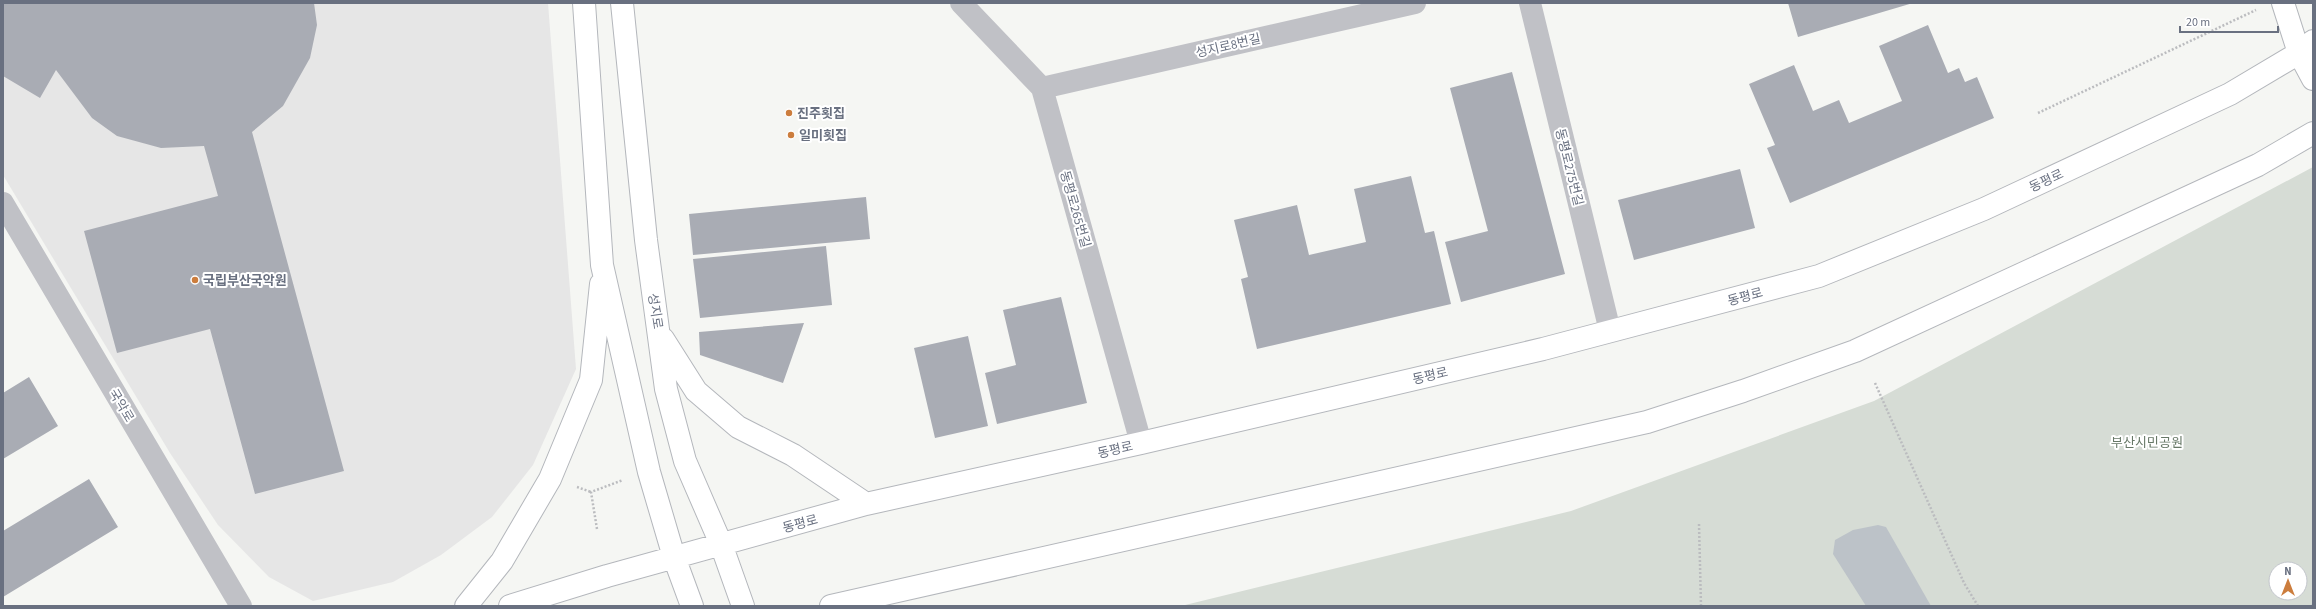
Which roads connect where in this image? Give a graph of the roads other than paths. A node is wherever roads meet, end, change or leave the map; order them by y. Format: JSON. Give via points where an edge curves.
{"nodes":[{"id":1,"x":584,"y":3,"type":"edge"},
{"id":2,"x":622,"y":3,"type":"edge"},
{"id":3,"x":961,"y":3,"type":"edge"},
{"id":4,"x":1415,"y":3,"type":"edge"},
{"id":5,"x":1530,"y":3,"type":"edge"},
{"id":6,"x":2283,"y":3,"type":"edge"},
{"id":7,"x":2306,"y":47,"type":"edge"},
{"id":8,"x":2313,"y":79,"type":"edge"},
{"id":9,"x":1042,"y":88,"type":"junction"},
{"id":10,"x":2313,"y":133,"type":"edge"},
{"id":11,"x":3,"y":203,"type":"edge"},
{"id":12,"x":602,"y":264,"type":"junction"},
{"id":13,"x":1610,"y":331,"type":"junction"},
{"id":14,"x":660,"y":334,"type":"junction"},
{"id":15,"x":1141,"y":443,"type":"junction"},
{"id":16,"x":866,"y":504,"type":"junction"},
{"id":17,"x":721,"y":544,"type":"junction"},
{"id":18,"x":674,"y":557,"type":"junction"},
{"id":19,"x":242,"y":606,"type":"edge"},
{"id":20,"x":466,"y":606,"type":"edge"},
{"id":21,"x":510,"y":606,"type":"edge"},
{"id":22,"x":692,"y":606,"type":"edge"},
{"id":23,"x":743,"y":606,"type":"edge"},
{"id":24,"x":831,"y":606,"type":"edge"}],
"edges":[{"from":1,"to":12,"type":"main road"},
{"from":2,"to":14,"type":"main road","name":"성지로","via":[[646,240]]},
{"from":3,"to":9,"type":"street","name":"동평로265번길"},
{"from":4,"to":9,"type":"street","name":"성지로8번길"},
{"from":5,"to":13,"type":"street","name":"동평로275번길"},
{"from":6,"to":7,"type":"main road"},
{"from":7,"to":8,"type":"main road"},
{"from":7,"to":13,"type":"main road","name":"동평로","via":[[2230,94],[1984,209],[1819,276]]},
{"from":9,"to":15,"type":"street","name":"동평로265번길"},
{"from":10,"to":24,"type":"main road","via":[[2258,165],[1855,351],[1691,408],[1647,422],[1569,440]]},
{"from":11,"to":19,"type":"street","name":"국악로"},
{"from":12,"to":18,"type":"main road","via":[[649,472]]},
{"from":12,"to":20,"type":"main road","via":[[591,380],[550,479],[502,561]]},
{"from":13,"to":15,"type":"main road","name":"동평로"},
{"from":14,"to":16,"type":"main road","via":[[696,391],[738,427],[794,455]]},
{"from":14,"to":17,"type":"main road","name":"성지로","via":[[666,389],[685,461]]},
{"from":15,"to":16,"type":"main road","name":"동평로"},
{"from":16,"to":17,"type":"main road","name":"동평로"},
{"from":17,"to":18,"type":"main road","name":"동평로"},
{"from":17,"to":23,"type":"main road","name":"성지로"},
{"from":18,"to":21,"type":"main road","name":"동평로"},
{"from":18,"to":22,"type":"main road"}]}
